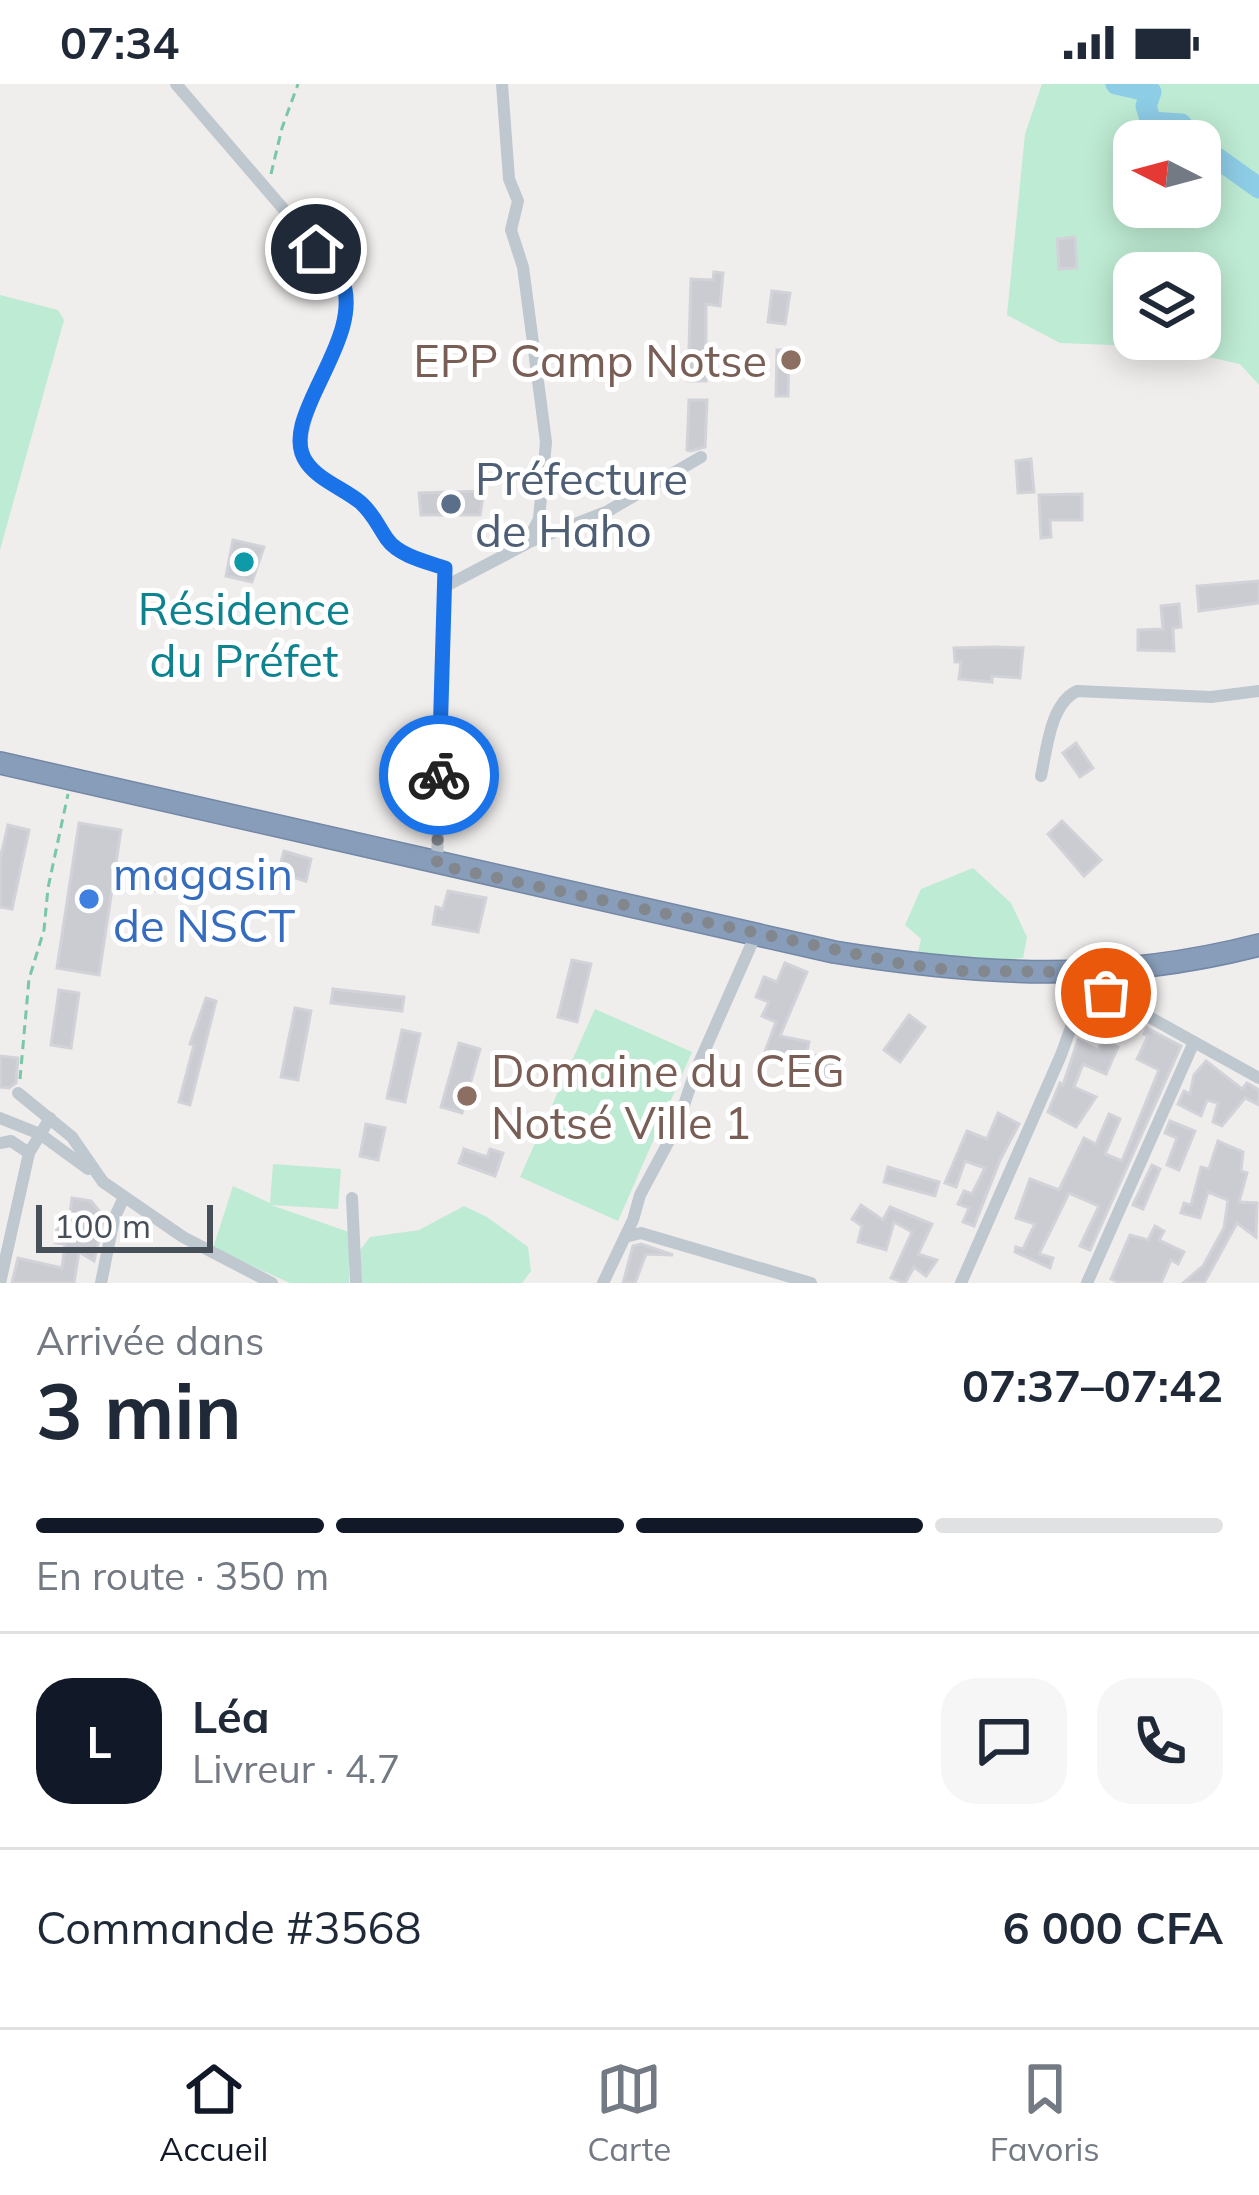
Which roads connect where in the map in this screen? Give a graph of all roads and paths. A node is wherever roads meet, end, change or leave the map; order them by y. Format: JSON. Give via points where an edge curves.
{"nodes":[{"id":1,"x":176,"y":84,"type":"edge"},
{"id":2,"x":298,"y":84,"type":"edge"},
{"id":3,"x":502,"y":84,"type":"edge"},
{"id":4,"x":268,"y":194,"type":"junction"},
{"id":5,"x":700,"y":458,"type":"dead end"},
{"id":6,"x":526,"y":544,"type":"junction"},
{"id":7,"x":445,"y":587,"type":"junction"},
{"id":8,"x":1259,"y":691,"type":"edge"},
{"id":9,"x":0,"y":763,"type":"edge"},
{"id":10,"x":1041,"y":776,"type":"dead end"},
{"id":11,"x":72,"y":781,"type":"junction"},
{"id":12,"x":437,"y":865,"type":"junction"},
{"id":13,"x":756,"y":934,"type":"junction"},
{"id":14,"x":1259,"y":945,"type":"edge"},
{"id":15,"x":1091,"y":974,"type":"junction"},
{"id":16,"x":1195,"y":1042,"type":"junction"},
{"id":17,"x":1259,"y":1078,"type":"edge"},
{"id":18,"x":18,"y":1093,"type":"joint"},
{"id":19,"x":0,"y":1118,"type":"edge"},
{"id":20,"x":50,"y":1118,"type":"junction"},
{"id":21,"x":40,"y":1134,"type":"junction"},
{"id":22,"x":0,"y":1143,"type":"edge"},
{"id":23,"x":29,"y":1153,"type":"junction"},
{"id":24,"x":103,"y":1182,"type":"junction"},
{"id":25,"x":124,"y":1198,"type":"junction"},
{"id":26,"x":352,"y":1198,"type":"dead end"},
{"id":27,"x":626,"y":1238,"type":"junction"},
{"id":28,"x":0,"y":1283,"type":"edge"},
{"id":29,"x":101,"y":1283,"type":"edge"},
{"id":30,"x":272,"y":1283,"type":"edge"},
{"id":31,"x":356,"y":1283,"type":"edge"},
{"id":32,"x":603,"y":1283,"type":"edge"},
{"id":33,"x":811,"y":1283,"type":"edge"},
{"id":34,"x":961,"y":1283,"type":"edge"},
{"id":35,"x":1087,"y":1283,"type":"edge"}],
"edges":[{"from":1,"to":4,"type":"street"},
{"from":2,"to":4,"type":"path"},
{"from":3,"to":6,"type":"street","via":[[508,179],[518,201],[511,230],[546,442],[539,519]]},
{"from":4,"to":7,"type":"street","via":[[340,276],[347,308],[304,419],[305,462],[361,503],[402,552],[445,568]]},
{"from":5,"to":6,"type":"street","via":[[608,511]]},
{"from":6,"to":7,"type":"street"},
{"from":7,"to":12,"type":"street"},
{"from":8,"to":10,"type":"street","via":[[1077,691],[1055,717]]},
{"from":9,"to":11,"type":"highway"},
{"from":11,"to":12,"type":"highway"},
{"from":11,"to":18,"type":"path","via":[[29,979]]},
{"from":12,"to":13,"type":"highway"},
{"from":13,"to":15,"type":"highway","via":[[958,971]]},
{"from":13,"to":27,"type":"street"},
{"from":14,"to":15,"type":"highway"},
{"from":15,"to":16,"type":"street","via":[[1106,993]]},
{"from":15,"to":34,"type":"street"},
{"from":16,"to":17,"type":"street"},
{"from":16,"to":35,"type":"street"},
{"from":18,"to":20,"type":"street"},
{"from":19,"to":21,"type":"street"},
{"from":20,"to":21,"type":"street"},
{"from":20,"to":24,"type":"street"},
{"from":21,"to":23,"type":"street"},
{"from":21,"to":24,"type":"street"},
{"from":22,"to":23,"type":"street"},
{"from":23,"to":28,"type":"street"},
{"from":24,"to":25,"type":"street"},
{"from":25,"to":29,"type":"street"},
{"from":25,"to":30,"type":"street"},
{"from":26,"to":31,"type":"street"},
{"from":27,"to":32,"type":"street"},
{"from":27,"to":33,"type":"street","via":[[641,1233]]}]}
